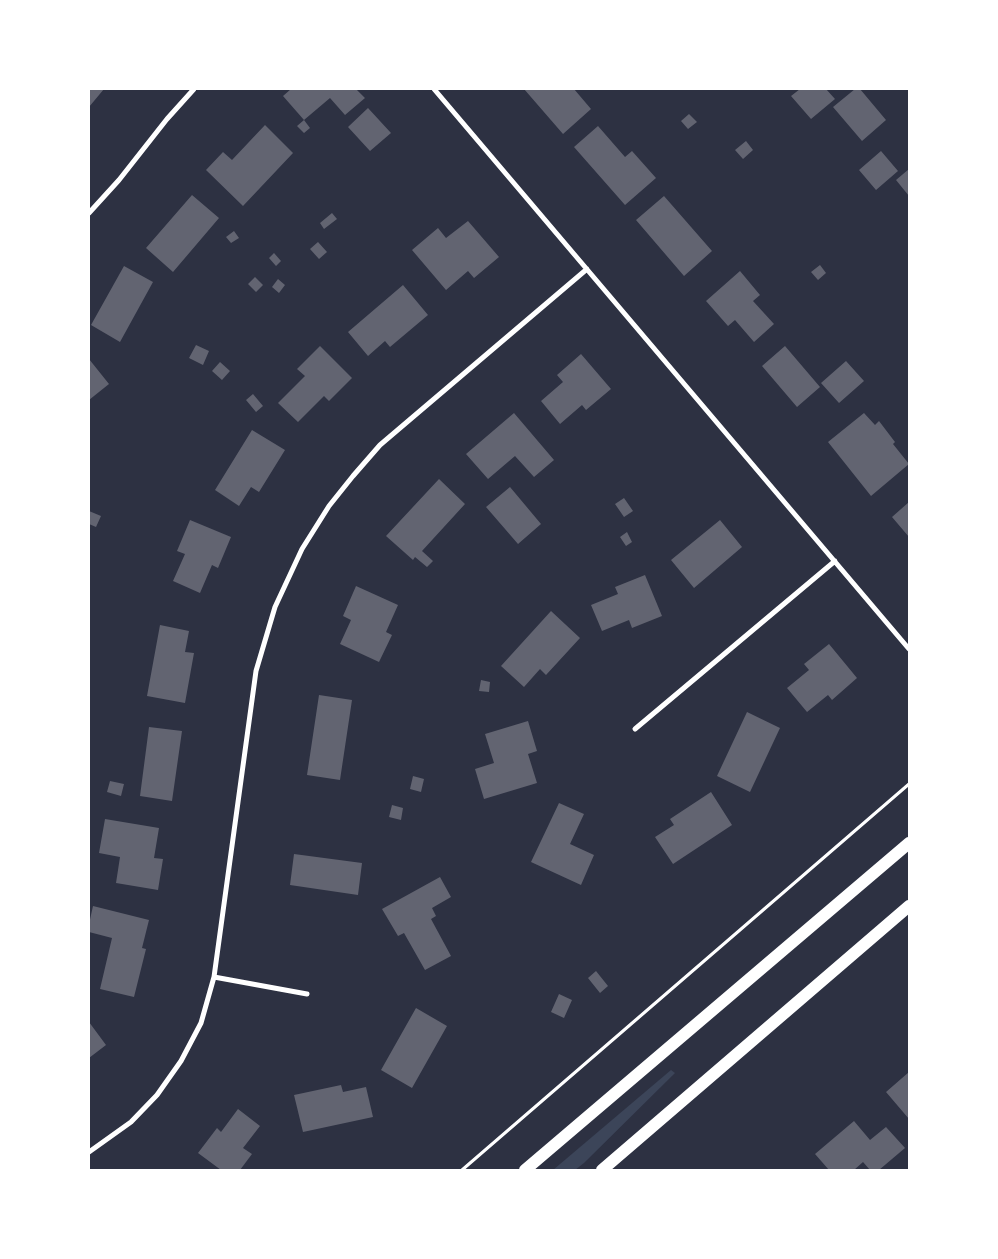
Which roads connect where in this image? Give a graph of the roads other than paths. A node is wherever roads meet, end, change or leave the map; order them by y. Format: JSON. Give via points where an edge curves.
{"nodes":[{"id":1,"x":194,"y":89,"type":"edge"},
{"id":2,"x":434,"y":89,"type":"edge"},
{"id":3,"x":89,"y":213,"type":"edge"},
{"id":4,"x":587,"y":269,"type":"junction"},
{"id":5,"x":835,"y":561,"type":"junction"},
{"id":6,"x":909,"y":649,"type":"edge"},
{"id":7,"x":635,"y":729,"type":"dead end"},
{"id":8,"x":909,"y":843,"type":"edge"},
{"id":9,"x":909,"y":906,"type":"edge"},
{"id":10,"x":214,"y":977,"type":"junction"},
{"id":11,"x":307,"y":994,"type":"dead end"},
{"id":12,"x":89,"y":1152,"type":"edge"},
{"id":13,"x":525,"y":1170,"type":"edge"},
{"id":14,"x":602,"y":1170,"type":"edge"}],
"edges":[{"from":1,"to":3,"type":"street"},
{"from":2,"to":4,"type":"street"},
{"from":4,"to":5,"type":"street"},
{"from":4,"to":10,"type":"street","via":[[380,445],[329,506],[302,549],[275,607],[256,671]]},
{"from":5,"to":6,"type":"street"},
{"from":5,"to":7,"type":"street"},
{"from":8,"to":13,"type":"main road"},
{"from":9,"to":14,"type":"main road"},
{"from":10,"to":11,"type":"street"},
{"from":10,"to":12,"type":"street","via":[[201,1023],[182,1061],[157,1095],[131,1122]]}]}
